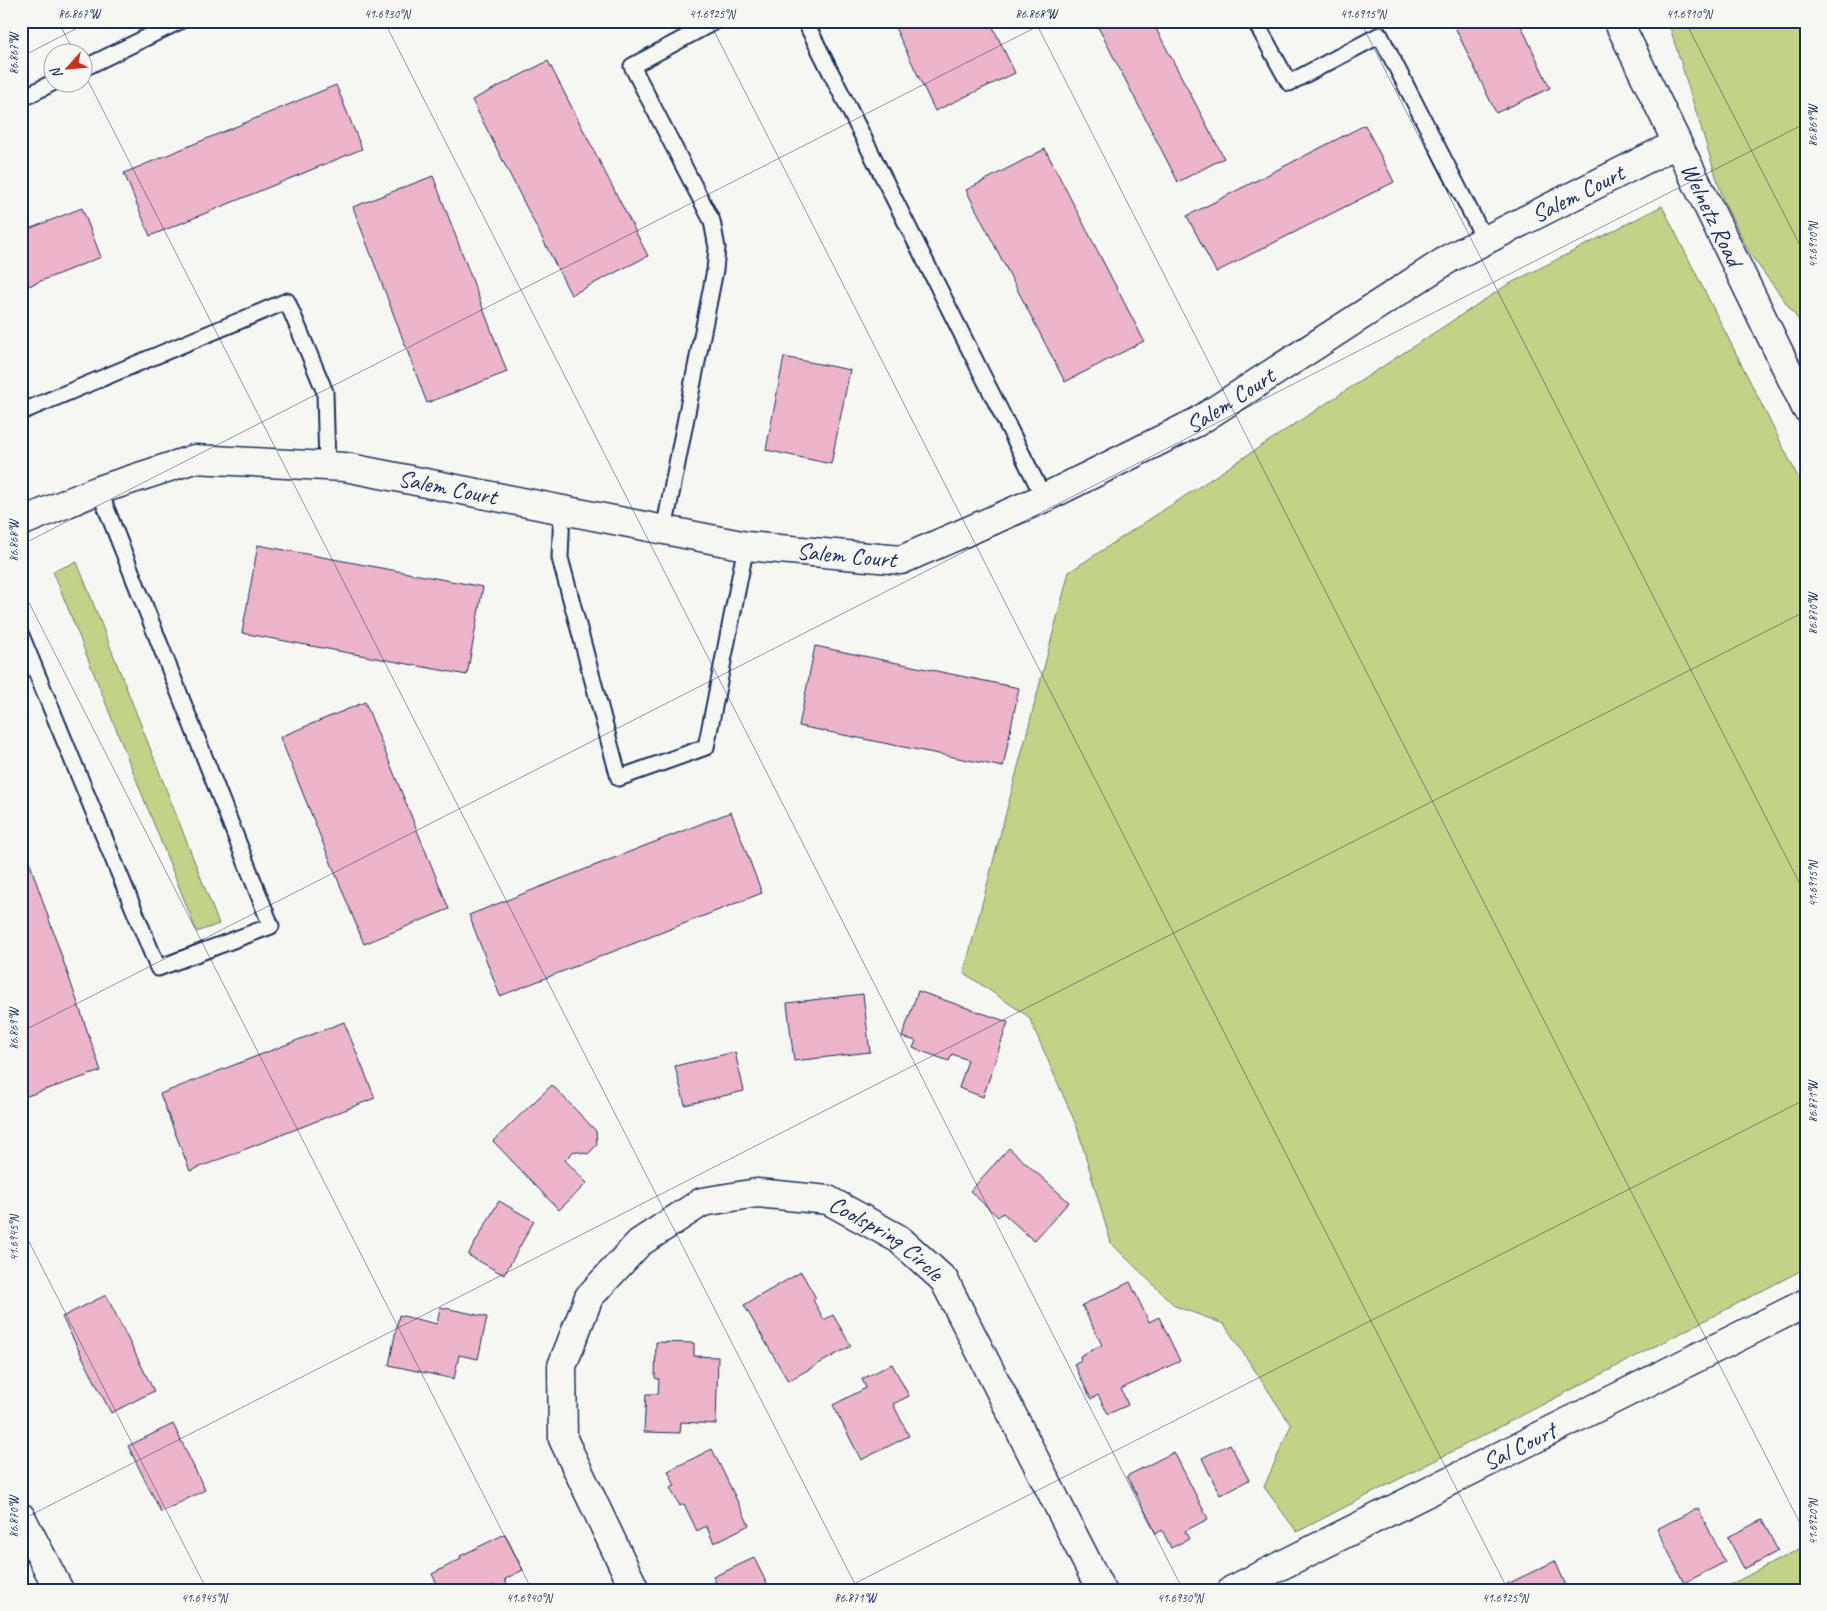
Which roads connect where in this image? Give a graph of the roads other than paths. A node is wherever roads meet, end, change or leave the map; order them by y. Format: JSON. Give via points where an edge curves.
{"nodes":[{"id":1,"x":180,"y":21,"type":"edge"},
{"id":2,"x":716,"y":21,"type":"edge"},
{"id":3,"x":805,"y":21,"type":"edge"},
{"id":4,"x":1255,"y":21,"type":"edge"},
{"id":5,"x":1618,"y":21,"type":"edge"},
{"id":6,"x":92,"y":64,"type":"edge"},
{"id":7,"x":42,"y":88,"type":"edge"},
{"id":8,"x":21,"y":99,"type":"edge"},
{"id":9,"x":1676,"y":144,"type":"junction"},
{"id":10,"x":1485,"y":240,"type":"junction"},
{"id":11,"x":1806,"y":408,"type":"edge"},
{"id":12,"x":21,"y":412,"type":"edge"},
{"id":13,"x":327,"y":466,"type":"junction"},
{"id":14,"x":99,"y":490,"type":"junction"},
{"id":15,"x":1044,"y":498,"type":"junction"},
{"id":16,"x":562,"y":510,"type":"junction"},
{"id":17,"x":21,"y":522,"type":"edge"},
{"id":18,"x":664,"y":530,"type":"junction"},
{"id":19,"x":746,"y":546,"type":"junction"},
{"id":20,"x":21,"y":635,"type":"edge"},
{"id":21,"x":1806,"y":1303,"type":"edge"},
{"id":22,"x":21,"y":1516,"type":"edge"},
{"id":23,"x":59,"y":1590,"type":"edge"},
{"id":24,"x":636,"y":1590,"type":"edge"},
{"id":25,"x":1101,"y":1590,"type":"edge"},
{"id":26,"x":1232,"y":1590,"type":"edge"}],
"edges":[{"from":1,"to":6,"type":"lane"},
{"from":2,"to":18,"type":"lane","via":[[632,66],[712,221],[717,248]]},
{"from":3,"to":15,"type":"lane"},
{"from":4,"to":10,"type":"lane","via":[[1288,83],[1380,35]]},
{"from":5,"to":9,"type":"street","name":"Welnetz Road"},
{"from":7,"to":8,"type":"lane"},
{"from":9,"to":10,"type":"street","name":"Salem Court"},
{"from":9,"to":11,"type":"street","name":"Welnetz Road"},
{"from":10,"to":15,"type":"street","name":"Salem Court","via":[[1450,258],[1197,422]]},
{"from":12,"to":13,"type":"lane","via":[[287,301],[325,392]]},
{"from":13,"to":14,"type":"street","name":"Salem Court","via":[[194,459]]},
{"from":13,"to":16,"type":"street","name":"Salem Court","via":[[346,467]]},
{"from":14,"to":17,"type":"street","name":"Salem Court"},
{"from":14,"to":20,"type":"lane","via":[[271,926],[158,968]]},
{"from":15,"to":19,"type":"street","name":"Salem Court","via":[[901,560]]},
{"from":16,"to":18,"type":"street","name":"Salem Court"},
{"from":16,"to":19,"type":"lane","via":[[560,558],[619,778],[706,746]]},
{"from":18,"to":19,"type":"street","name":"Salem Court"},
{"from":21,"to":26,"type":"street","name":"Sal Court"},
{"from":22,"to":23,"type":"street"},
{"from":24,"to":25,"type":"street","name":"Coolspring Circle","via":[[563,1439],[562,1366],[589,1297],[639,1243],[702,1202],[757,1193],[828,1200],[899,1239],[944,1280]]}]}
